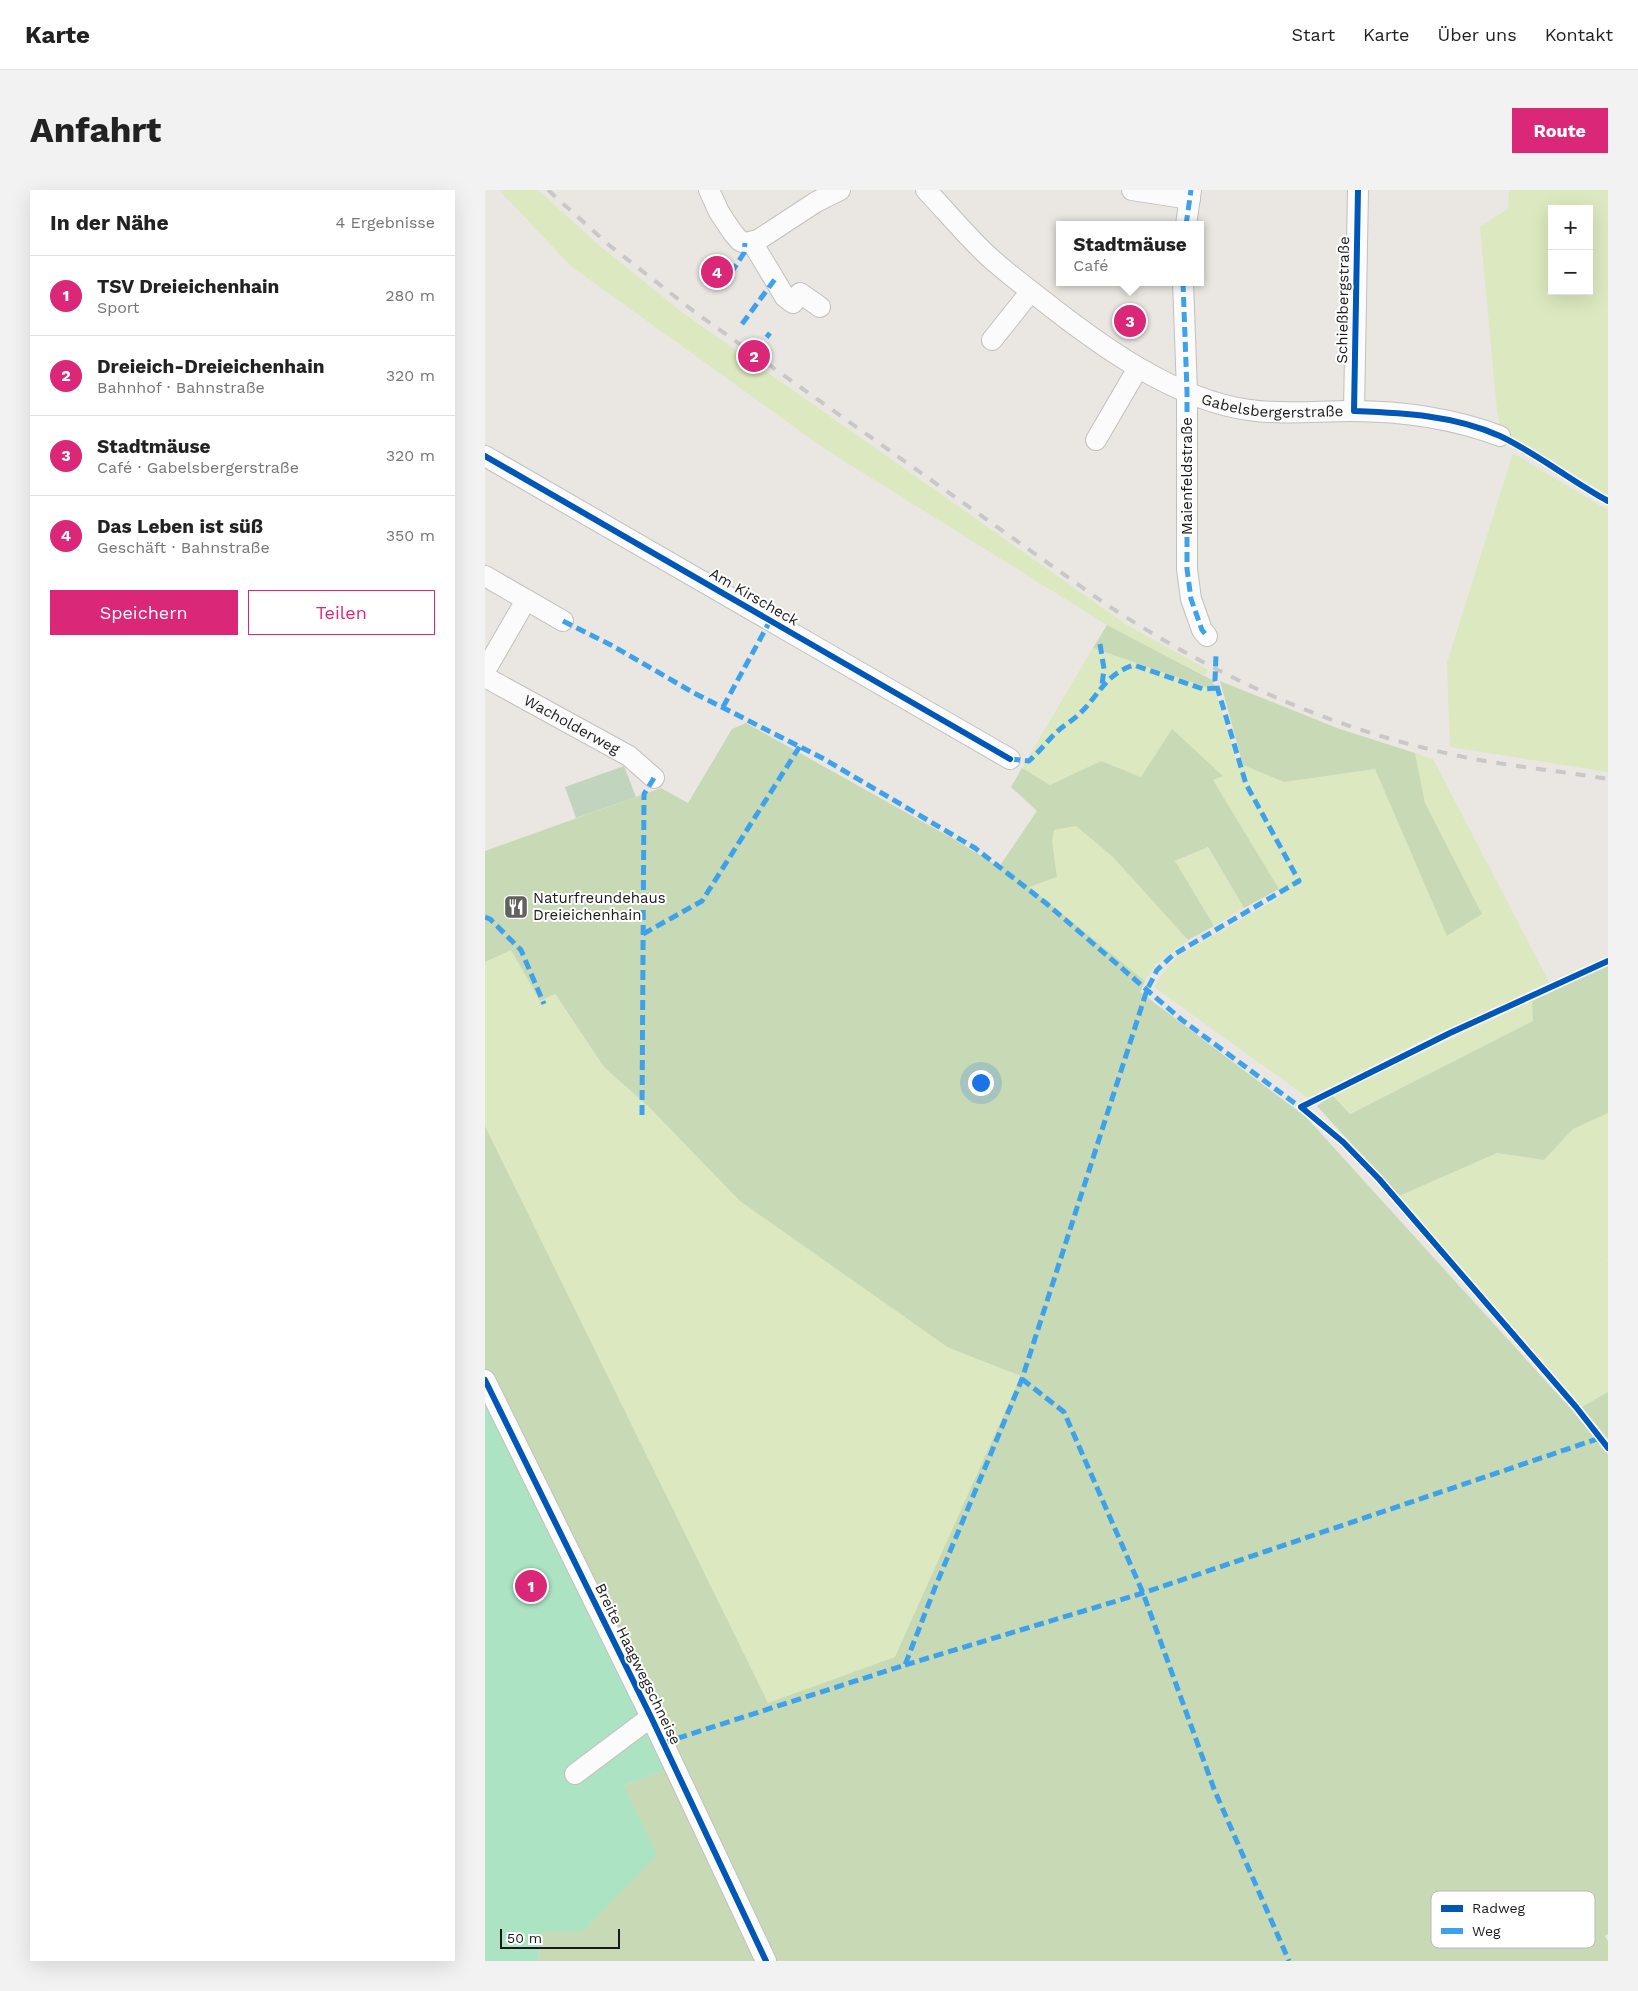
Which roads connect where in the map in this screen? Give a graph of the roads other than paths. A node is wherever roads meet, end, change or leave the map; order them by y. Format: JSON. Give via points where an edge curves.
{"nodes":[{"id":1,"x":709,"y":190,"type":"edge"},
{"id":2,"x":840,"y":190,"type":"edge"},
{"id":3,"x":927,"y":190,"type":"edge"},
{"id":4,"x":1132,"y":190,"type":"edge"},
{"id":5,"x":1358,"y":190,"type":"edge"},
{"id":6,"x":1190,"y":194,"type":"edge"},
{"id":7,"x":1187,"y":221,"type":"edge"},
{"id":8,"x":752,"y":242,"type":"junction"},
{"id":9,"x":1183,"y":286,"type":"edge"},
{"id":10,"x":1031,"y":291,"type":"junction"},
{"id":11,"x":820,"y":307,"type":"dead end"},
{"id":12,"x":992,"y":340,"type":"dead end"},
{"id":13,"x":1138,"y":368,"type":"junction"},
{"id":14,"x":1187,"y":391,"type":"junction"},
{"id":15,"x":1353,"y":411,"type":"junction"},
{"id":16,"x":1499,"y":436,"type":"dead end"},
{"id":17,"x":1096,"y":440,"type":"dead end"},
{"id":18,"x":485,"y":456,"type":"edge"},
{"id":19,"x":485,"y":576,"type":"edge"},
{"id":20,"x":526,"y":600,"type":"junction"},
{"id":21,"x":563,"y":621,"type":"dead end"},
{"id":22,"x":1207,"y":636,"type":"dead end"},
{"id":23,"x":485,"y":671,"type":"edge"},
{"id":24,"x":485,"y":677,"type":"edge"},
{"id":25,"x":1010,"y":760,"type":"dead end"},
{"id":26,"x":654,"y":778,"type":"dead end"},
{"id":27,"x":485,"y":1380,"type":"edge"},
{"id":28,"x":651,"y":1717,"type":"junction"},
{"id":29,"x":575,"y":1774,"type":"dead end"},
{"id":30,"x":766,"y":1961,"type":"edge"}],
"edges":[{"from":1,"to":8,"type":"street","via":[[733,233],[740,241]]},
{"from":2,"to":8,"type":"street"},
{"from":3,"to":10,"type":"street","name":"Gabelsbergerstraße","via":[[986,254]]},
{"from":4,"to":6,"type":"street"},
{"from":5,"to":15,"type":"street","name":"Schießbergstraße"},
{"from":6,"to":7,"type":"street"},
{"from":8,"to":11,"type":"street","via":[[785,297],[793,303],[800,293]]},
{"from":9,"to":14,"type":"street","name":"Maienfeldstraße"},
{"from":10,"to":12,"type":"street"},
{"from":10,"to":13,"type":"street","name":"Gabelsbergerstraße","via":[[1097,343]]},
{"from":13,"to":14,"type":"street","name":"Gabelsbergerstraße"},
{"from":13,"to":17,"type":"street"},
{"from":14,"to":15,"type":"street","name":"Gabelsbergerstraße","via":[[1228,406],[1250,410]]},
{"from":14,"to":22,"type":"street","name":"Maienfeldstraße","via":[[1187,569],[1191,599]]},
{"from":15,"to":16,"type":"street","name":"Gabelsbergerstraße","via":[[1429,416]]},
{"from":18,"to":25,"type":"street","name":"Am Kirscheck"},
{"from":19,"to":20,"type":"street"},
{"from":20,"to":21,"type":"street"},
{"from":20,"to":23,"type":"street"},
{"from":24,"to":26,"type":"street","name":"Wacholderweg","via":[[629,756]]},
{"from":27,"to":28,"type":"street","name":"Breite Haagwegschneise"},
{"from":28,"to":29,"type":"street"},
{"from":28,"to":30,"type":"street","name":"Breite Haagwegschneise"}]}
